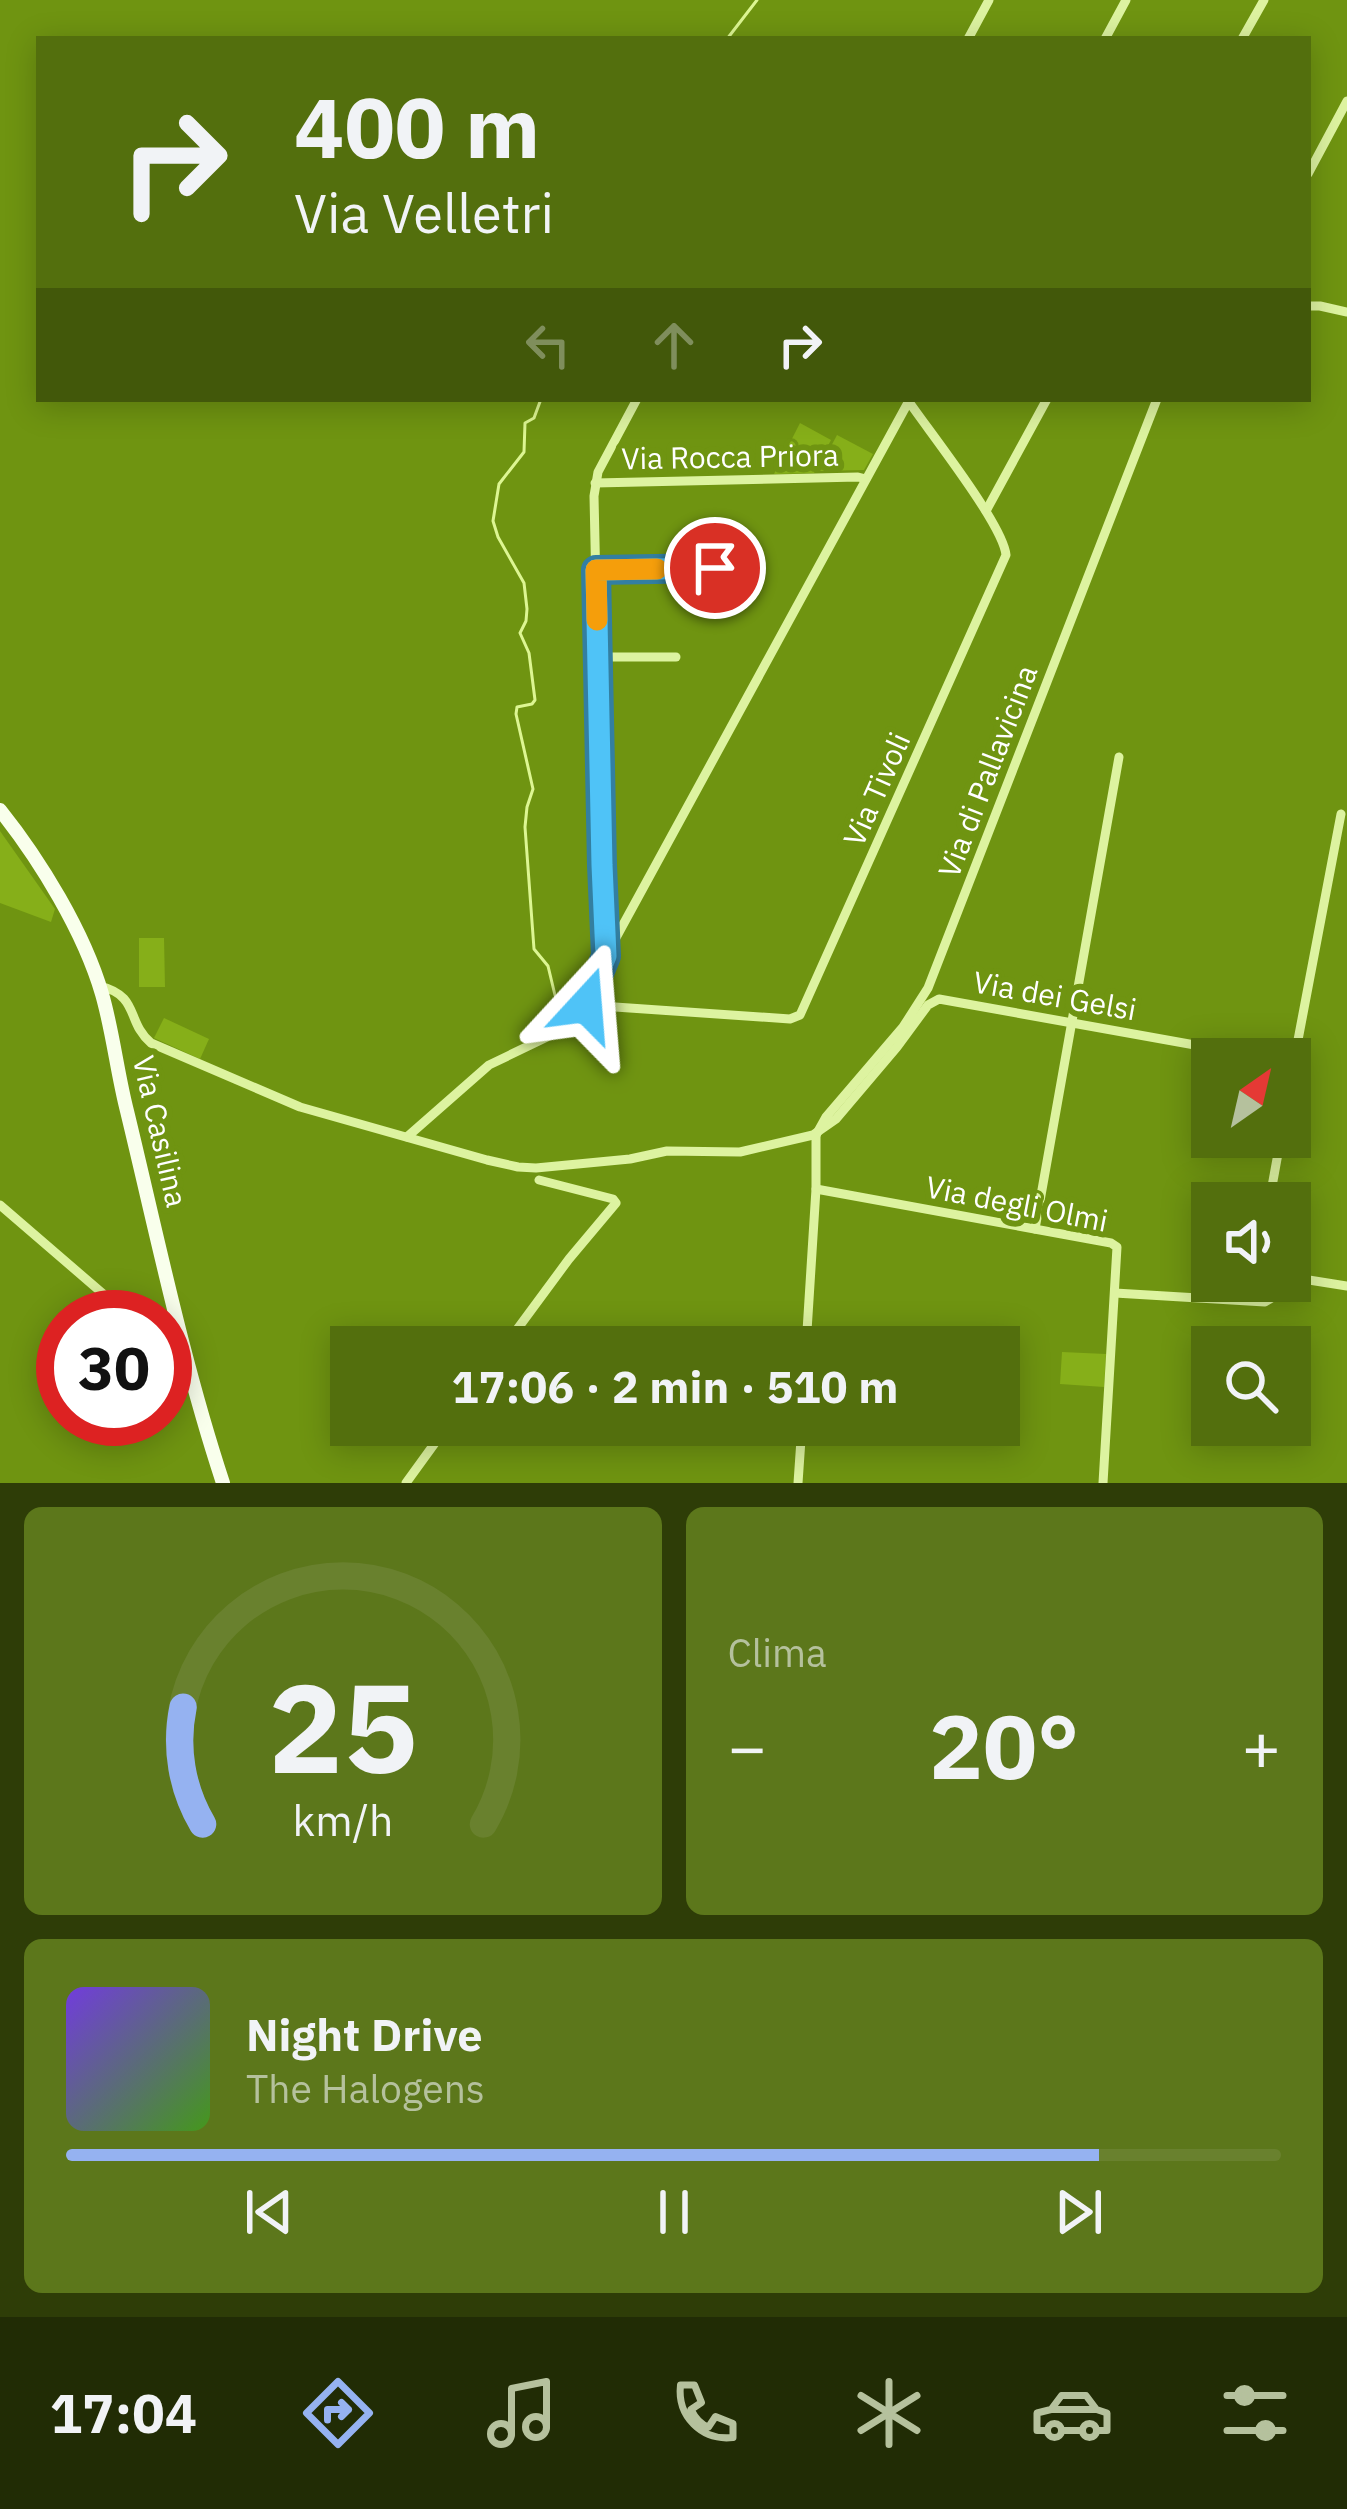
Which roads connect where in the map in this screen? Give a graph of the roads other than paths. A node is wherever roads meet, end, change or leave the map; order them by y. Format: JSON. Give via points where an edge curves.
{"nodes":[{"id":1,"x":989,"y":0,"type":"edge"},
{"id":2,"x":1126,"y":0,"type":"edge"},
{"id":3,"x":1264,"y":0,"type":"edge"},
{"id":4,"x":970,"y":36,"type":"edge"},
{"id":5,"x":1107,"y":36,"type":"edge"},
{"id":6,"x":1245,"y":36,"type":"edge"},
{"id":7,"x":1347,"y":101,"type":"edge"},
{"id":8,"x":1311,"y":168,"type":"edge"},
{"id":9,"x":1311,"y":306,"type":"edge"},
{"id":10,"x":1347,"y":312,"type":"edge"},
{"id":11,"x":636,"y":402,"type":"edge"},
{"id":12,"x":907,"y":402,"type":"edge"},
{"id":13,"x":909,"y":402,"type":"edge"},
{"id":14,"x":1046,"y":402,"type":"edge"},
{"id":15,"x":1156,"y":402,"type":"edge"},
{"id":16,"x":866,"y":479,"type":"junction"},
{"id":17,"x":595,"y":483,"type":"junction"},
{"id":18,"x":986,"y":511,"type":"junction"},
{"id":19,"x":715,"y":568,"type":"dead end"},
{"id":20,"x":596,"y":570,"type":"junction"},
{"id":21,"x":598,"y":657,"type":"junction"},
{"id":22,"x":676,"y":657,"type":"dead end"},
{"id":23,"x":1119,"y":757,"type":"dead end"},
{"id":24,"x":0,"y":811,"type":"edge"},
{"id":25,"x":1341,"y":814,"type":"dead end"},
{"id":26,"x":606,"y":956,"type":"junction"},
{"id":27,"x":100,"y":986,"type":"junction"},
{"id":28,"x":586,"y":1005,"type":"junction"},
{"id":29,"x":1071,"y":1023,"type":"junction"},
{"id":30,"x":1297,"y":1038,"type":"edge"},
{"id":31,"x":1191,"y":1044,"type":"edge"},
{"id":32,"x":816,"y":1135,"type":"junction"},
{"id":33,"x":406,"y":1137,"type":"junction"},
{"id":34,"x":539,"y":1180,"type":"dead end"},
{"id":35,"x":816,"y":1189,"type":"junction"},
{"id":36,"x":0,"y":1205,"type":"edge"},
{"id":37,"x":1035,"y":1229,"type":"junction"},
{"id":38,"x":1311,"y":1280,"type":"edge"},
{"id":39,"x":1347,"y":1286,"type":"edge"},
{"id":40,"x":99,"y":1290,"type":"edge"},
{"id":41,"x":171,"y":1290,"type":"edge"},
{"id":42,"x":1115,"y":1293,"type":"junction"},
{"id":43,"x":1191,"y":1298,"type":"edge"},
{"id":44,"x":520,"y":1326,"type":"edge"},
{"id":45,"x":807,"y":1326,"type":"edge"},
{"id":46,"x":192,"y":1377,"type":"edge"},
{"id":47,"x":433,"y":1446,"type":"edge"},
{"id":48,"x":801,"y":1446,"type":"edge"},
{"id":49,"x":223,"y":1483,"type":"edge"},
{"id":50,"x":406,"y":1483,"type":"edge"},
{"id":51,"x":798,"y":1483,"type":"edge"},
{"id":52,"x":1103,"y":1483,"type":"edge"}],
"edges":[{"from":1,"to":4,"type":"street"},
{"from":2,"to":5,"type":"street"},
{"from":3,"to":6,"type":"street"},
{"from":7,"to":8,"type":"street"},
{"from":9,"to":10,"type":"street"},
{"from":11,"to":17,"type":"street"},
{"from":12,"to":16,"type":"street"},
{"from":13,"to":18,"type":"street","name":"Via Tivoli"},
{"from":14,"to":18,"type":"street"},
{"from":15,"to":32,"type":"street","name":"Via di Pallavicina","via":[[928,988]]},
{"from":16,"to":17,"type":"street","name":"Via Rocca Priora"},
{"from":16,"to":26,"type":"street"},
{"from":17,"to":20,"type":"street"},
{"from":18,"to":28,"type":"street","name":"Via Tivoli","via":[[1005,560],[799,1016]]},
{"from":19,"to":20,"type":"street"},
{"from":20,"to":21,"type":"street"},
{"from":21,"to":22,"type":"street"},
{"from":21,"to":26,"type":"street"},
{"from":23,"to":29,"type":"street"},
{"from":24,"to":27,"type":"main road","name":"Via Casilina","via":[[59,900]]},
{"from":25,"to":30,"type":"street"},
{"from":26,"to":28,"type":"street"},
{"from":27,"to":33,"type":"street","via":[[126,999],[155,1045],[280,1100]]},
{"from":27,"to":41,"type":"main road","name":"Via Casilina"},
{"from":28,"to":33,"type":"street","via":[[564,1031],[489,1065]]},
{"from":29,"to":31,"type":"street","name":"Via dei Gelsi"},
{"from":29,"to":32,"type":"street","name":"Via dei Gelsi","via":[[936,999]]},
{"from":29,"to":37,"type":"street"},
{"from":32,"to":33,"type":"street","via":[[736,1152],[528,1168]]},
{"from":32,"to":35,"type":"street"},
{"from":34,"to":44,"type":"street","via":[[616,1203]]},
{"from":35,"to":37,"type":"street","name":"Via degli Olmi"},
{"from":35,"to":45,"type":"street"},
{"from":36,"to":40,"type":"street"},
{"from":37,"to":42,"type":"street","name":"Via degli Olmi","via":[[1114,1244]]},
{"from":38,"to":39,"type":"street"},
{"from":42,"to":43,"type":"street"},
{"from":42,"to":52,"type":"street","name":"Via degli Olmi"},
{"from":46,"to":49,"type":"main road","name":"Via Casilina"},
{"from":47,"to":50,"type":"street"},
{"from":48,"to":51,"type":"street"}]}
